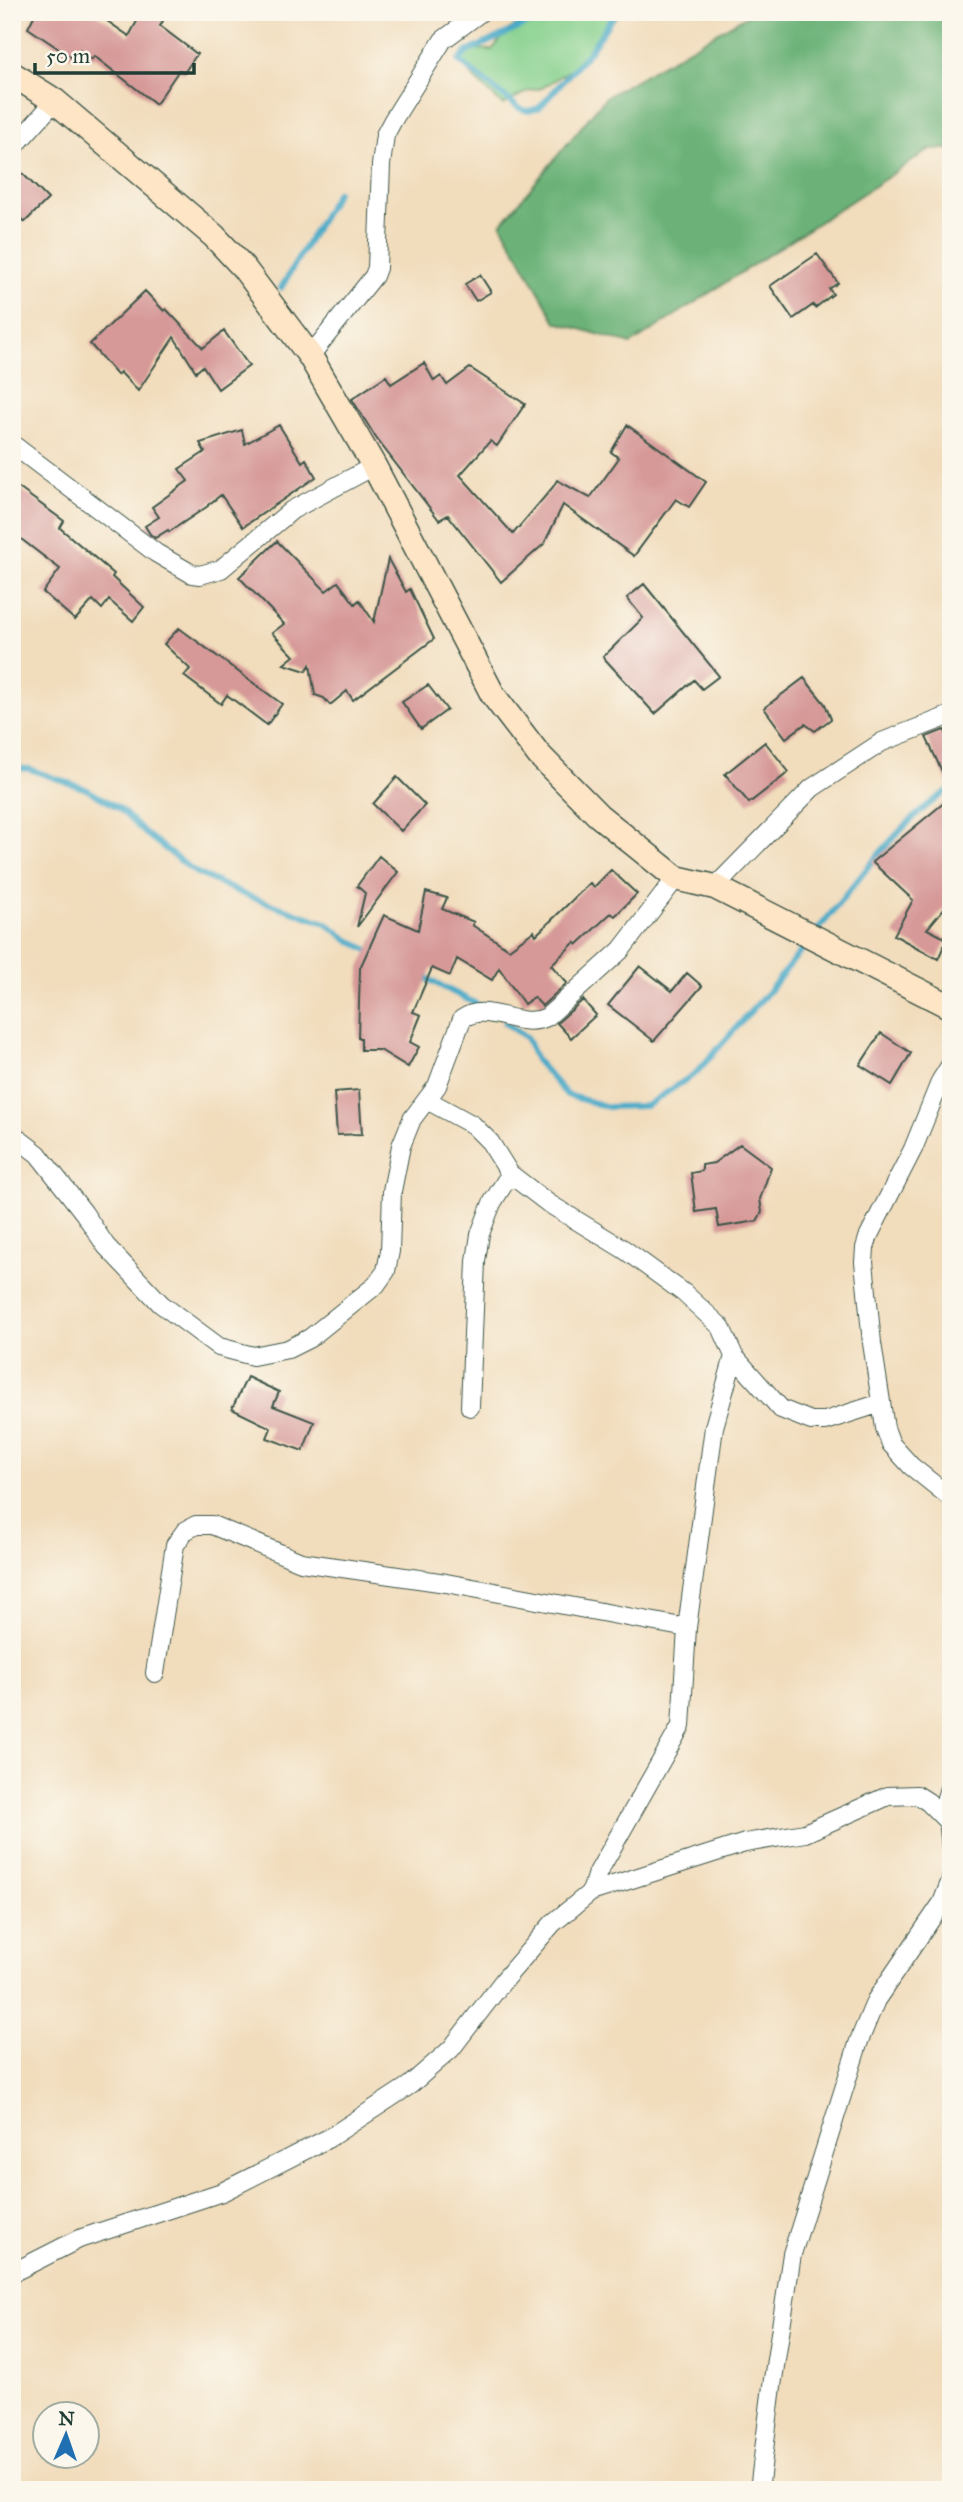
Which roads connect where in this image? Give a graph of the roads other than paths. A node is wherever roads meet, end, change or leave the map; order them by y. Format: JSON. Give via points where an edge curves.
{"nodes":[{"id":1,"x":481,"y":12,"type":"edge"},
{"id":2,"x":12,"y":74,"type":"edge"},
{"id":3,"x":55,"y":101,"type":"junction"},
{"id":4,"x":12,"y":149,"type":"edge"},
{"id":5,"x":310,"y":356,"type":"junction"},
{"id":6,"x":12,"y":444,"type":"edge"},
{"id":7,"x":374,"y":466,"type":"junction"},
{"id":8,"x":951,"y":715,"type":"edge"},
{"id":9,"x":676,"y":878,"type":"junction"},
{"id":10,"x":715,"y":887,"type":"junction"},
{"id":11,"x":951,"y":1007,"type":"edge"},
{"id":12,"x":951,"y":1064,"type":"edge"},
{"id":13,"x":427,"y":1100,"type":"junction"},
{"id":14,"x":12,"y":1134,"type":"edge"},
{"id":15,"x":510,"y":1174,"type":"junction"},
{"id":16,"x":734,"y":1356,"type":"junction"},
{"id":17,"x":881,"y":1403,"type":"junction"},
{"id":18,"x":470,"y":1407,"type":"dead end"},
{"id":19,"x":951,"y":1497,"type":"edge"},
{"id":20,"x":687,"y":1628,"type":"junction"},
{"id":21,"x":155,"y":1673,"type":"dead end"},
{"id":22,"x":951,"y":1782,"type":"edge"},
{"id":23,"x":948,"y":1822,"type":"junction"},
{"id":24,"x":951,"y":1850,"type":"edge"},
{"id":25,"x":951,"y":1880,"type":"edge"},
{"id":26,"x":591,"y":1892,"type":"junction"},
{"id":27,"x":12,"y":2273,"type":"edge"},
{"id":28,"x":760,"y":2490,"type":"edge"}],
"edges":[{"from":1,"to":5,"type":"street","via":[[443,40],[393,120],[382,149],[377,268]]},
{"from":2,"to":3,"type":"street"},
{"from":3,"to":4,"type":"street"},
{"from":3,"to":5,"type":"street","via":[[214,236]]},
{"from":5,"to":7,"type":"street"},
{"from":6,"to":7,"type":"street","via":[[156,553],[200,575],[221,569],[292,510]]},
{"from":7,"to":9,"type":"street","via":[[493,695],[539,755],[598,815]]},
{"from":8,"to":10,"type":"street","via":[[881,742],[812,788]]},
{"from":9,"to":10,"type":"street"},
{"from":9,"to":13,"type":"street","via":[[621,950],[547,1017],[536,1023],[482,1012],[462,1019],[437,1086]]},
{"from":10,"to":11,"type":"street"},
{"from":12,"to":17,"type":"street","via":[[864,1248]]},
{"from":13,"to":14,"type":"street","via":[[412,1119],[401,1146],[392,1191],[386,1271],[376,1285],[310,1338],[288,1349],[253,1356],[219,1347],[161,1304],[106,1246],[38,1154]]},
{"from":13,"to":15,"type":"street","via":[[473,1125]]},
{"from":15,"to":16,"type":"street","via":[[684,1293],[720,1327]]},
{"from":15,"to":18,"type":"street","via":[[480,1234]]},
{"from":16,"to":17,"type":"street","via":[[781,1409],[811,1421]]},
{"from":16,"to":20,"type":"street","via":[[714,1427]]},
{"from":17,"to":19,"type":"street","via":[[891,1444]]},
{"from":20,"to":21,"type":"street","via":[[446,1583],[302,1562],[212,1525],[196,1525],[175,1545]]},
{"from":20,"to":26,"type":"street","via":[[681,1726]]},
{"from":22,"to":23,"type":"street","via":[[946,1798]]},
{"from":23,"to":24,"type":"street"},
{"from":23,"to":26,"type":"street","via":[[917,1795],[888,1796],[805,1833],[746,1843]]},
{"from":25,"to":28,"type":"street","via":[[942,1903],[876,2000],[792,2254]]},
{"from":26,"to":27,"type":"street","via":[[553,1923],[452,2049],[398,2093],[328,2138],[222,2192],[79,2239]]}]}
